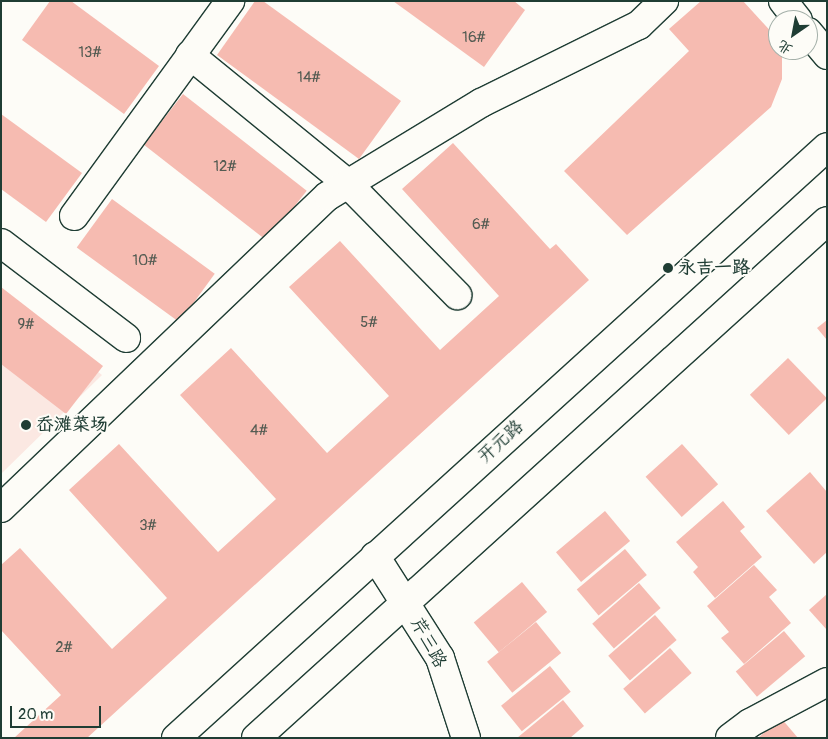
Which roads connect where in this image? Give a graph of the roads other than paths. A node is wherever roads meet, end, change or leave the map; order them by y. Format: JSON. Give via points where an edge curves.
{"nodes":[{"id":1,"x":230,"y":1,"type":"edge"},
{"id":2,"x":664,"y":1,"type":"edge"},
{"id":3,"x":818,"y":44,"type":"edge"},
{"id":4,"x":190,"y":55,"type":"junction"},
{"id":5,"x":827,"y":55,"type":"edge"},
{"id":6,"x":827,"y":147,"type":"edge"},
{"id":7,"x":348,"y":184,"type":"junction"},
{"id":8,"x":74,"y":216,"type":"dead end"},
{"id":9,"x":827,"y":221,"type":"edge"},
{"id":10,"x":1,"y":243,"type":"edge"},
{"id":11,"x":457,"y":295,"type":"dead end"},
{"id":12,"x":126,"y":338,"type":"dead end"},
{"id":13,"x":1,"y":508,"type":"edge"},
{"id":14,"x":375,"y":556,"type":"junction"},
{"id":15,"x":405,"y":604,"type":"junction"},
{"id":16,"x":827,"y":682,"type":"edge"},
{"id":17,"x":176,"y":738,"type":"edge"},
{"id":18,"x":256,"y":738,"type":"edge"},
{"id":19,"x":466,"y":738,"type":"edge"},
{"id":20,"x":730,"y":738,"type":"edge"}],
"edges":[{"from":1,"to":4,"type":"main road"},
{"from":2,"to":7,"type":"main road","via":[[639,25],[481,102]]},
{"from":3,"to":5,"type":"main road"},
{"from":4,"to":7,"type":"main road"},
{"from":4,"to":8,"type":"main road"},
{"from":6,"to":14,"type":"main road","name":"开元路"},
{"from":7,"to":11,"type":"main road"},
{"from":7,"to":13,"type":"main road","via":[[328,196]]},
{"from":9,"to":15,"type":"main road"},
{"from":10,"to":12,"type":"main road"},
{"from":14,"to":15,"type":"main road","name":"芹三路"},
{"from":14,"to":17,"type":"main road","name":"开元路"},
{"from":15,"to":18,"type":"main road"},
{"from":15,"to":19,"type":"main road","name":"芹三路","via":[[440,658]]},
{"from":16,"to":20,"type":"main road","via":[[750,723]]}]}
